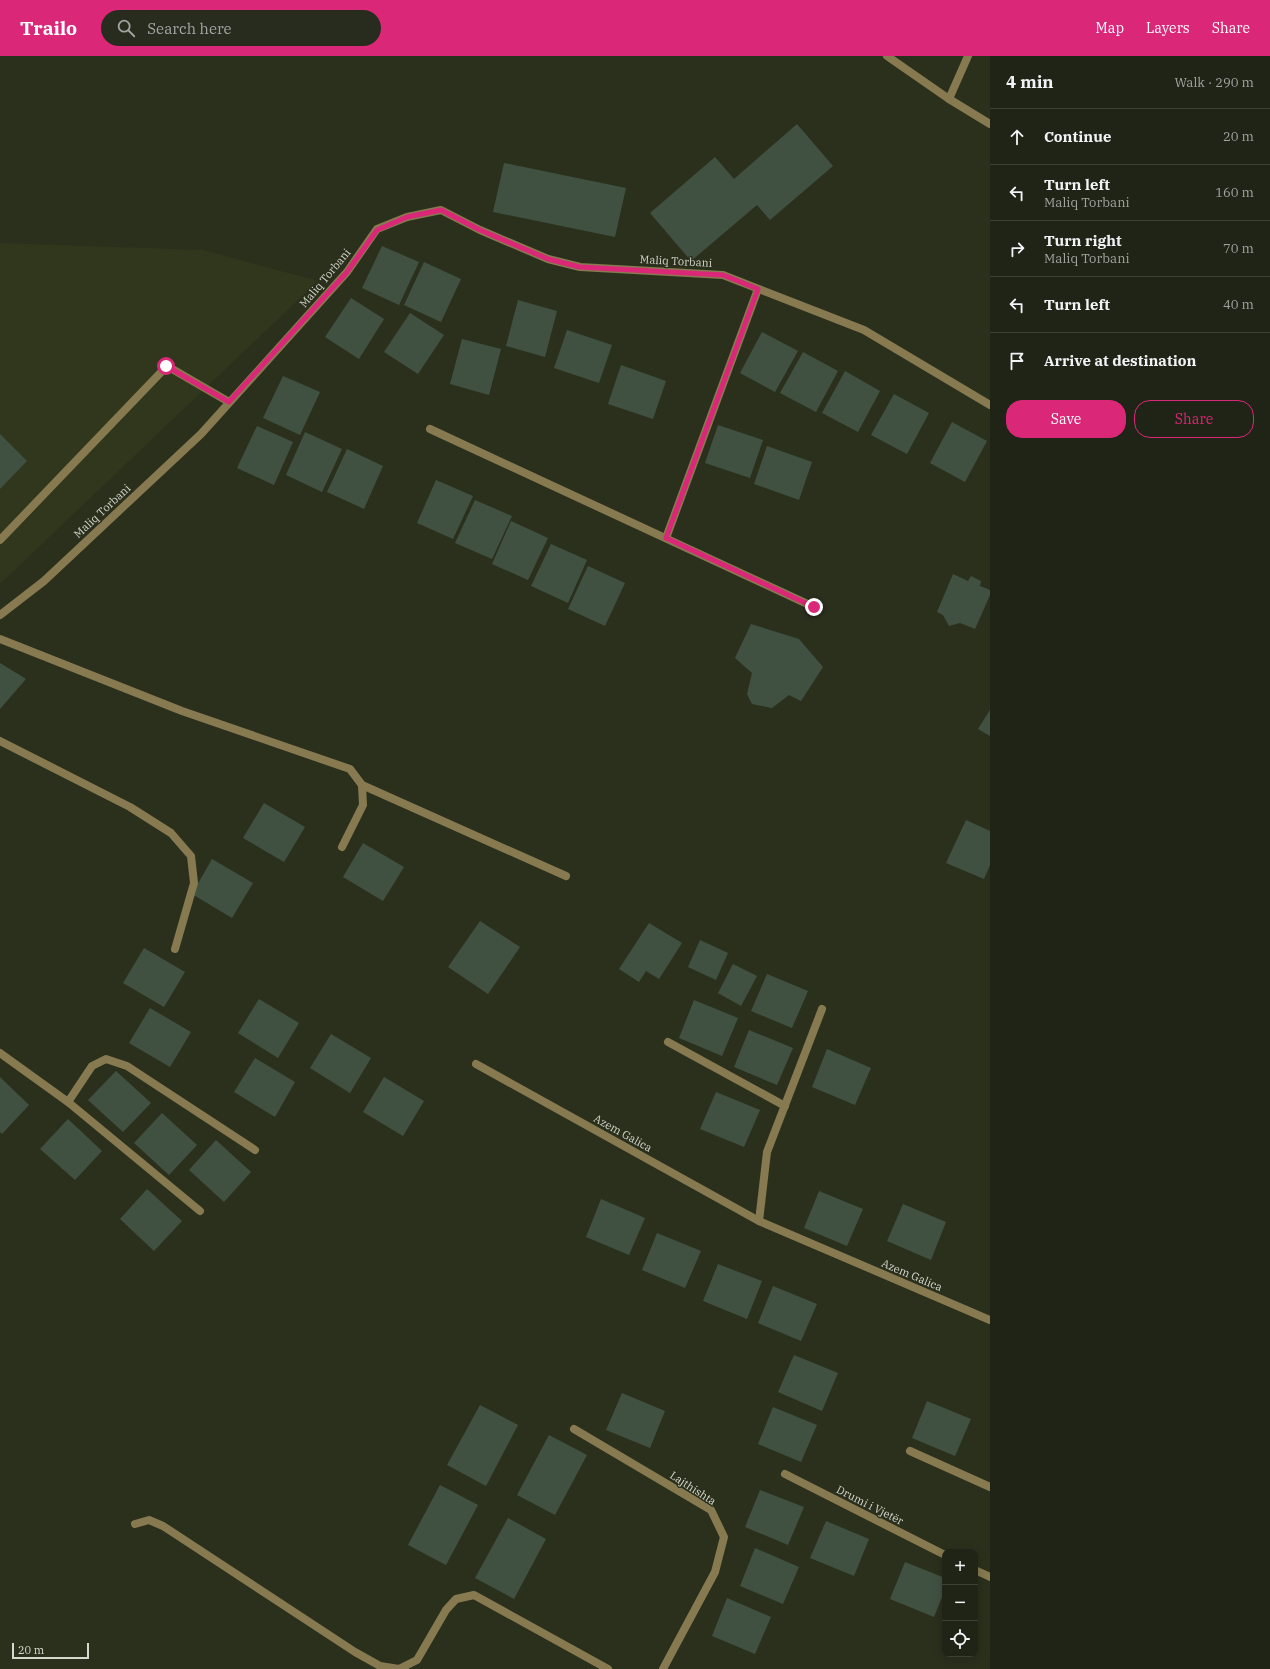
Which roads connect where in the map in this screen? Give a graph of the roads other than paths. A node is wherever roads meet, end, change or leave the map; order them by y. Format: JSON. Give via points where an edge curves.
{"nodes":[{"id":1,"x":887,"y":56,"type":"edge"},
{"id":2,"x":968,"y":56,"type":"edge"},
{"id":3,"x":949,"y":99,"type":"junction"},
{"id":4,"x":990,"y":124,"type":"edge"},
{"id":5,"x":758,"y":289,"type":"junction"},
{"id":6,"x":229,"y":402,"type":"junction"},
{"id":7,"x":990,"y":405,"type":"edge"},
{"id":8,"x":430,"y":429,"type":"dead end"},
{"id":9,"x":666,"y":538,"type":"junction"},
{"id":10,"x":0,"y":540,"type":"edge"},
{"id":11,"x":814,"y":607,"type":"dead end"},
{"id":12,"x":0,"y":614,"type":"edge"},
{"id":13,"x":0,"y":639,"type":"edge"},
{"id":14,"x":0,"y":741,"type":"edge"},
{"id":15,"x":362,"y":785,"type":"junction"},
{"id":16,"x":342,"y":847,"type":"dead end"},
{"id":17,"x":566,"y":876,"type":"dead end"},
{"id":18,"x":175,"y":949,"type":"dead end"},
{"id":19,"x":822,"y":1009,"type":"dead end"},
{"id":20,"x":668,"y":1042,"type":"dead end"},
{"id":21,"x":0,"y":1053,"type":"edge"},
{"id":22,"x":476,"y":1064,"type":"dead end"},
{"id":23,"x":68,"y":1102,"type":"junction"},
{"id":24,"x":785,"y":1106,"type":"junction"},
{"id":25,"x":255,"y":1150,"type":"dead end"},
{"id":26,"x":200,"y":1211,"type":"dead end"},
{"id":27,"x":759,"y":1221,"type":"junction"},
{"id":28,"x":990,"y":1320,"type":"edge"},
{"id":29,"x":574,"y":1429,"type":"dead end"},
{"id":30,"x":910,"y":1451,"type":"dead end"},
{"id":31,"x":785,"y":1474,"type":"dead end"},
{"id":32,"x":990,"y":1487,"type":"edge"},
{"id":33,"x":135,"y":1524,"type":"dead end"},
{"id":34,"x":942,"y":1553,"type":"edge"},
{"id":35,"x":978,"y":1571,"type":"edge"},
{"id":36,"x":990,"y":1577,"type":"edge"},
{"id":37,"x":608,"y":1669,"type":"edge"},
{"id":38,"x":662,"y":1669,"type":"edge"}],
"edges":[{"from":1,"to":3,"type":"street"},
{"from":2,"to":3,"type":"street"},
{"from":3,"to":4,"type":"street"},
{"from":5,"to":6,"type":"street","name":"Maliq Torbani","via":[[723,275],[580,267],[541,256],[441,210],[407,217],[377,230],[347,272]]},
{"from":5,"to":7,"type":"street","name":"Maliq Torbani","via":[[864,330]]},
{"from":5,"to":9,"type":"street"},
{"from":6,"to":10,"type":"street","via":[[166,366]]},
{"from":6,"to":12,"type":"street","name":"Maliq Torbani","via":[[201,434],[44,582]]},
{"from":8,"to":9,"type":"street"},
{"from":9,"to":11,"type":"street"},
{"from":13,"to":15,"type":"street","via":[[182,711],[350,769]]},
{"from":14,"to":18,"type":"street","via":[[130,807],[171,833],[190,856],[194,883]]},
{"from":15,"to":16,"type":"street","via":[[363,805]]},
{"from":15,"to":17,"type":"street"},
{"from":19,"to":24,"type":"street"},
{"from":20,"to":24,"type":"street"},
{"from":21,"to":23,"type":"street"},
{"from":22,"to":27,"type":"street","name":"Azem Galica"},
{"from":23,"to":25,"type":"street","via":[[92,1066],[106,1059],[127,1066]]},
{"from":23,"to":26,"type":"street"},
{"from":24,"to":27,"type":"street","via":[[767,1152]]},
{"from":27,"to":28,"type":"street","name":"Azem Galica"},
{"from":29,"to":38,"type":"street","name":"Lajthishta","via":[[711,1510],[724,1537],[715,1572]]},
{"from":30,"to":32,"type":"street"},
{"from":31,"to":34,"type":"street","name":"Drumi i Vjetër"},
{"from":33,"to":37,"type":"street","via":[[149,1520],[162,1526],[380,1666],[399,1668],[417,1660],[446,1610],[456,1599],[474,1594]]},
{"from":35,"to":36,"type":"street"}]}
